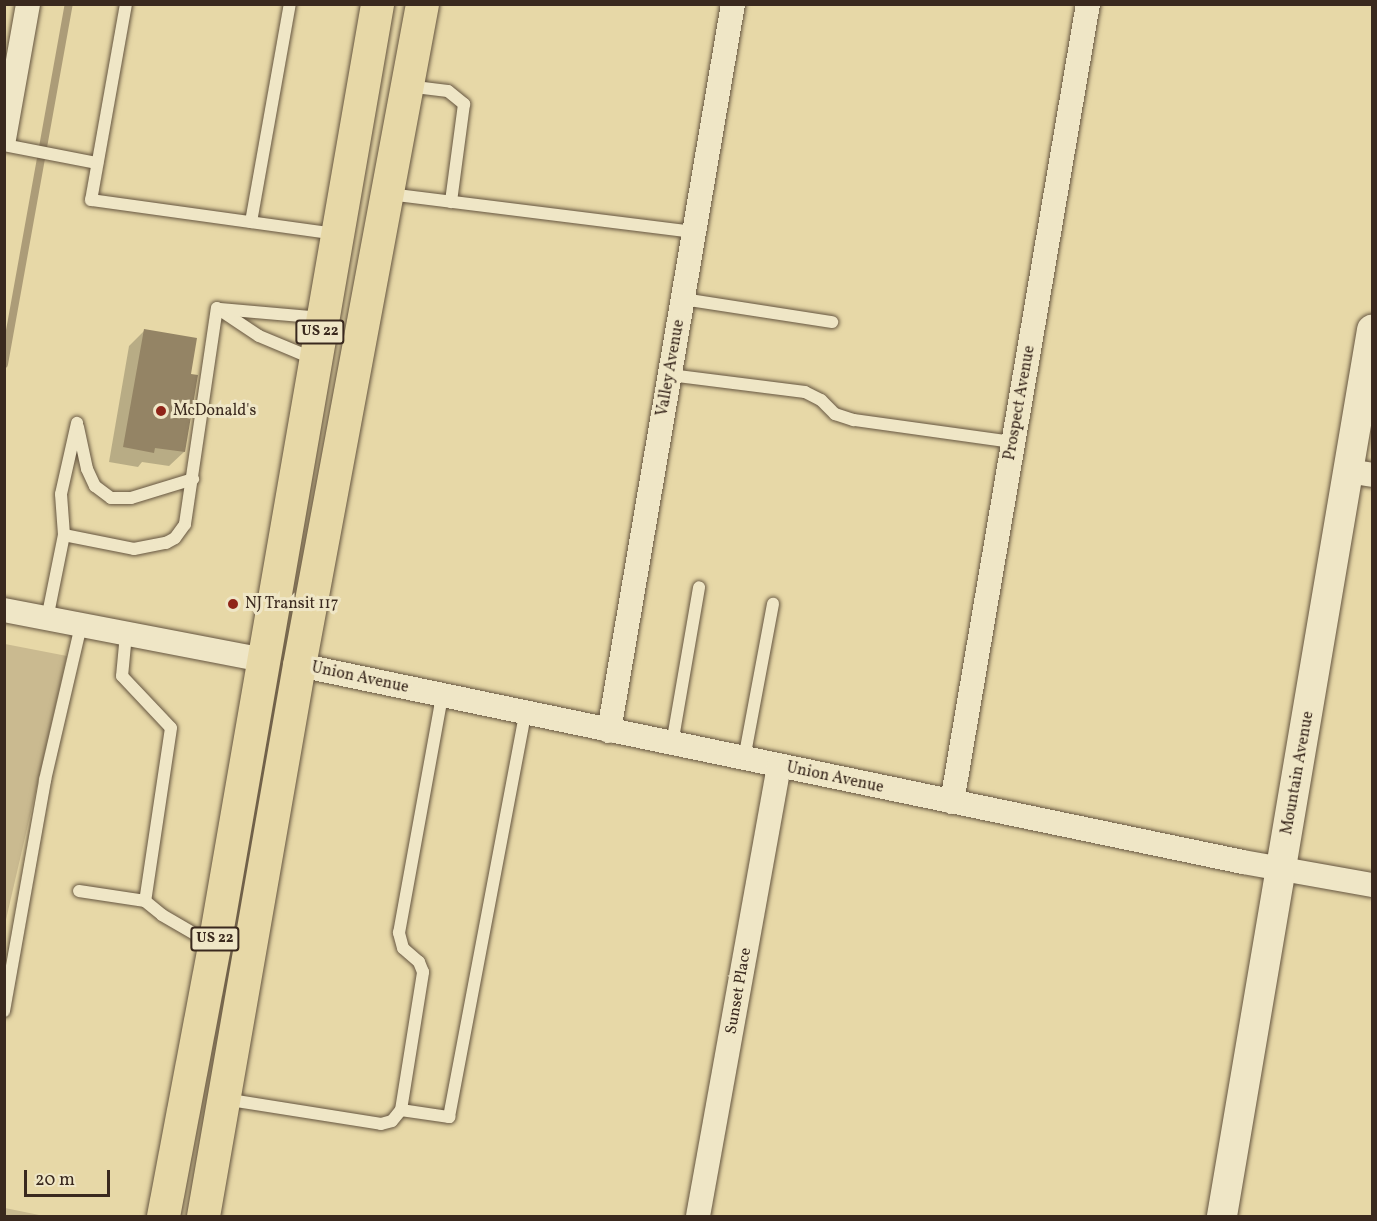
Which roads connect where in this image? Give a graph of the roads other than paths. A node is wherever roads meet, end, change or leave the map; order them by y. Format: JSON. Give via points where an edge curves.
{"nodes":[{"id":1,"x":28,"y":4,"type":"edge"},
{"id":2,"x":126,"y":4,"type":"edge"},
{"id":3,"x":290,"y":4,"type":"edge"},
{"id":4,"x":377,"y":4,"type":"edge"},
{"id":5,"x":422,"y":4,"type":"edge"},
{"id":6,"x":733,"y":4,"type":"edge"},
{"id":7,"x":1088,"y":4,"type":"edge"},
{"id":8,"x":407,"y":86,"type":"junction"},
{"id":9,"x":4,"y":138,"type":"edge"},
{"id":10,"x":4,"y":145,"type":"edge"},
{"id":11,"x":98,"y":162,"type":"junction"},
{"id":12,"x":388,"y":194,"type":"junction"},
{"id":13,"x":451,"y":202,"type":"junction"},
{"id":14,"x":251,"y":222,"type":"junction"},
{"id":15,"x":694,"y":232,"type":"junction"},
{"id":16,"x":336,"y":234,"type":"junction"},
{"id":17,"x":683,"y":298,"type":"junction"},
{"id":18,"x":217,"y":308,"type":"junction"},
{"id":19,"x":323,"y":318,"type":"junction"},
{"id":20,"x":832,"y":322,"type":"dead end"},
{"id":21,"x":1372,"y":330,"type":"edge"},
{"id":22,"x":316,"y":360,"type":"junction"},
{"id":23,"x":670,"y":375,"type":"junction"},
{"id":24,"x":1013,"y":442,"type":"junction"},
{"id":25,"x":1360,"y":473,"type":"edge"},
{"id":26,"x":193,"y":479,"type":"junction"},
{"id":27,"x":64,"y":535,"type":"junction"},
{"id":28,"x":699,"y":587,"type":"dead end"},
{"id":29,"x":773,"y":604,"type":"dead end"},
{"id":30,"x":4,"y":610,"type":"edge"},
{"id":31,"x":47,"y":619,"type":"junction"},
{"id":32,"x":81,"y":625,"type":"junction"},
{"id":33,"x":126,"y":634,"type":"junction"},
{"id":34,"x":264,"y":660,"type":"junction"},
{"id":35,"x":299,"y":665,"type":"junction"},
{"id":36,"x":442,"y":696,"type":"junction"},
{"id":37,"x":525,"y":714,"type":"junction"},
{"id":38,"x":609,"y":731,"type":"junction"},
{"id":39,"x":672,"y":744,"type":"junction"},
{"id":40,"x":744,"y":759,"type":"junction"},
{"id":41,"x":779,"y":766,"type":"junction"},
{"id":42,"x":952,"y":802,"type":"junction"},
{"id":43,"x":1282,"y":869,"type":"junction"},
{"id":44,"x":1372,"y":885,"type":"edge"},
{"id":45,"x":79,"y":891,"type":"dead end"},
{"id":46,"x":145,"y":901,"type":"junction"},
{"id":47,"x":214,"y":945,"type":"junction"},
{"id":48,"x":4,"y":1011,"type":"edge"},
{"id":49,"x":224,"y":1099,"type":"junction"},
{"id":50,"x":401,"y":1110,"type":"junction"},
{"id":51,"x":163,"y":1216,"type":"edge"},
{"id":52,"x":203,"y":1216,"type":"edge"},
{"id":53,"x":698,"y":1216,"type":"edge"},
{"id":54,"x":1222,"y":1216,"type":"edge"}],
"edges":[{"from":1,"to":9,"type":"street"},
{"from":2,"to":11,"type":"lane"},
{"from":3,"to":14,"type":"lane"},
{"from":4,"to":16,"type":"highway","number":"US 22"},
{"from":5,"to":8,"type":"highway","number":"US 22"},
{"from":6,"to":15,"type":"street","name":"Valley Avenue"},
{"from":7,"to":24,"type":"street","name":"Prospect Avenue"},
{"from":8,"to":12,"type":"highway","number":"US 22"},
{"from":8,"to":13,"type":"lane","via":[[448,91],[464,104]]},
{"from":10,"to":11,"type":"lane"},
{"from":11,"to":14,"type":"lane","via":[[91,200]]},
{"from":12,"to":13,"type":"lane"},
{"from":12,"to":35,"type":"highway","number":"US 22"},
{"from":13,"to":15,"type":"lane"},
{"from":14,"to":16,"type":"lane"},
{"from":15,"to":17,"type":"street","name":"Valley Avenue"},
{"from":16,"to":19,"type":"highway","number":"US 22"},
{"from":17,"to":20,"type":"lane"},
{"from":17,"to":23,"type":"street","name":"Valley Avenue"},
{"from":18,"to":19,"type":"lane"},
{"from":18,"to":22,"type":"lane","via":[[259,336]]},
{"from":18,"to":26,"type":"lane"},
{"from":19,"to":22,"type":"highway","number":"US 22"},
{"from":21,"to":25,"type":"street","name":"Mountain Avenue"},
{"from":22,"to":34,"type":"highway","number":"US 22"},
{"from":23,"to":24,"type":"lane","via":[[805,393],[821,400],[836,414],[854,420]]},
{"from":23,"to":38,"type":"street","name":"Valley Avenue"},
{"from":24,"to":42,"type":"street","name":"Prospect Avenue"},
{"from":25,"to":43,"type":"street","name":"Mountain Avenue"},
{"from":26,"to":27,"type":"lane","via":[[186,524],[166,543],[134,549]]},
{"from":26,"to":27,"type":"lane","via":[[130,498],[111,498],[95,486],[87,469],[77,423],[62,494]]},
{"from":27,"to":31,"type":"lane"},
{"from":28,"to":39,"type":"lane"},
{"from":29,"to":40,"type":"lane"},
{"from":30,"to":31,"type":"street"},
{"from":31,"to":32,"type":"street"},
{"from":32,"to":33,"type":"street"},
{"from":32,"to":48,"type":"lane","via":[[45,780]]},
{"from":33,"to":34,"type":"street"},
{"from":33,"to":46,"type":"lane","via":[[122,676],[171,728]]},
{"from":34,"to":47,"type":"highway","number":"US 22"},
{"from":35,"to":36,"type":"street","name":"Union Avenue"},
{"from":35,"to":49,"type":"highway","number":"US 22"},
{"from":36,"to":37,"type":"street","name":"Union Avenue"},
{"from":36,"to":50,"type":"lane","via":[[399,933],[403,948],[419,962],[423,975]]},
{"from":37,"to":38,"type":"street","name":"Union Avenue"},
{"from":37,"to":50,"type":"lane","via":[[449,1117]]},
{"from":38,"to":39,"type":"street","name":"Union Avenue"},
{"from":39,"to":40,"type":"street","name":"Union Avenue"},
{"from":40,"to":41,"type":"street","name":"Union Avenue"},
{"from":41,"to":42,"type":"street","name":"Union Avenue"},
{"from":41,"to":53,"type":"street","name":"Sunset Place"},
{"from":42,"to":43,"type":"street","name":"Union Avenue"},
{"from":43,"to":44,"type":"street","name":"Union Avenue"},
{"from":43,"to":54,"type":"street","name":"Mountain Avenue"},
{"from":45,"to":46,"type":"lane"},
{"from":46,"to":47,"type":"lane"},
{"from":47,"to":51,"type":"highway","number":"US 22"},
{"from":49,"to":50,"type":"lane","via":[[381,1124],[392,1121]]},
{"from":49,"to":52,"type":"highway","number":"US 22"}]}
